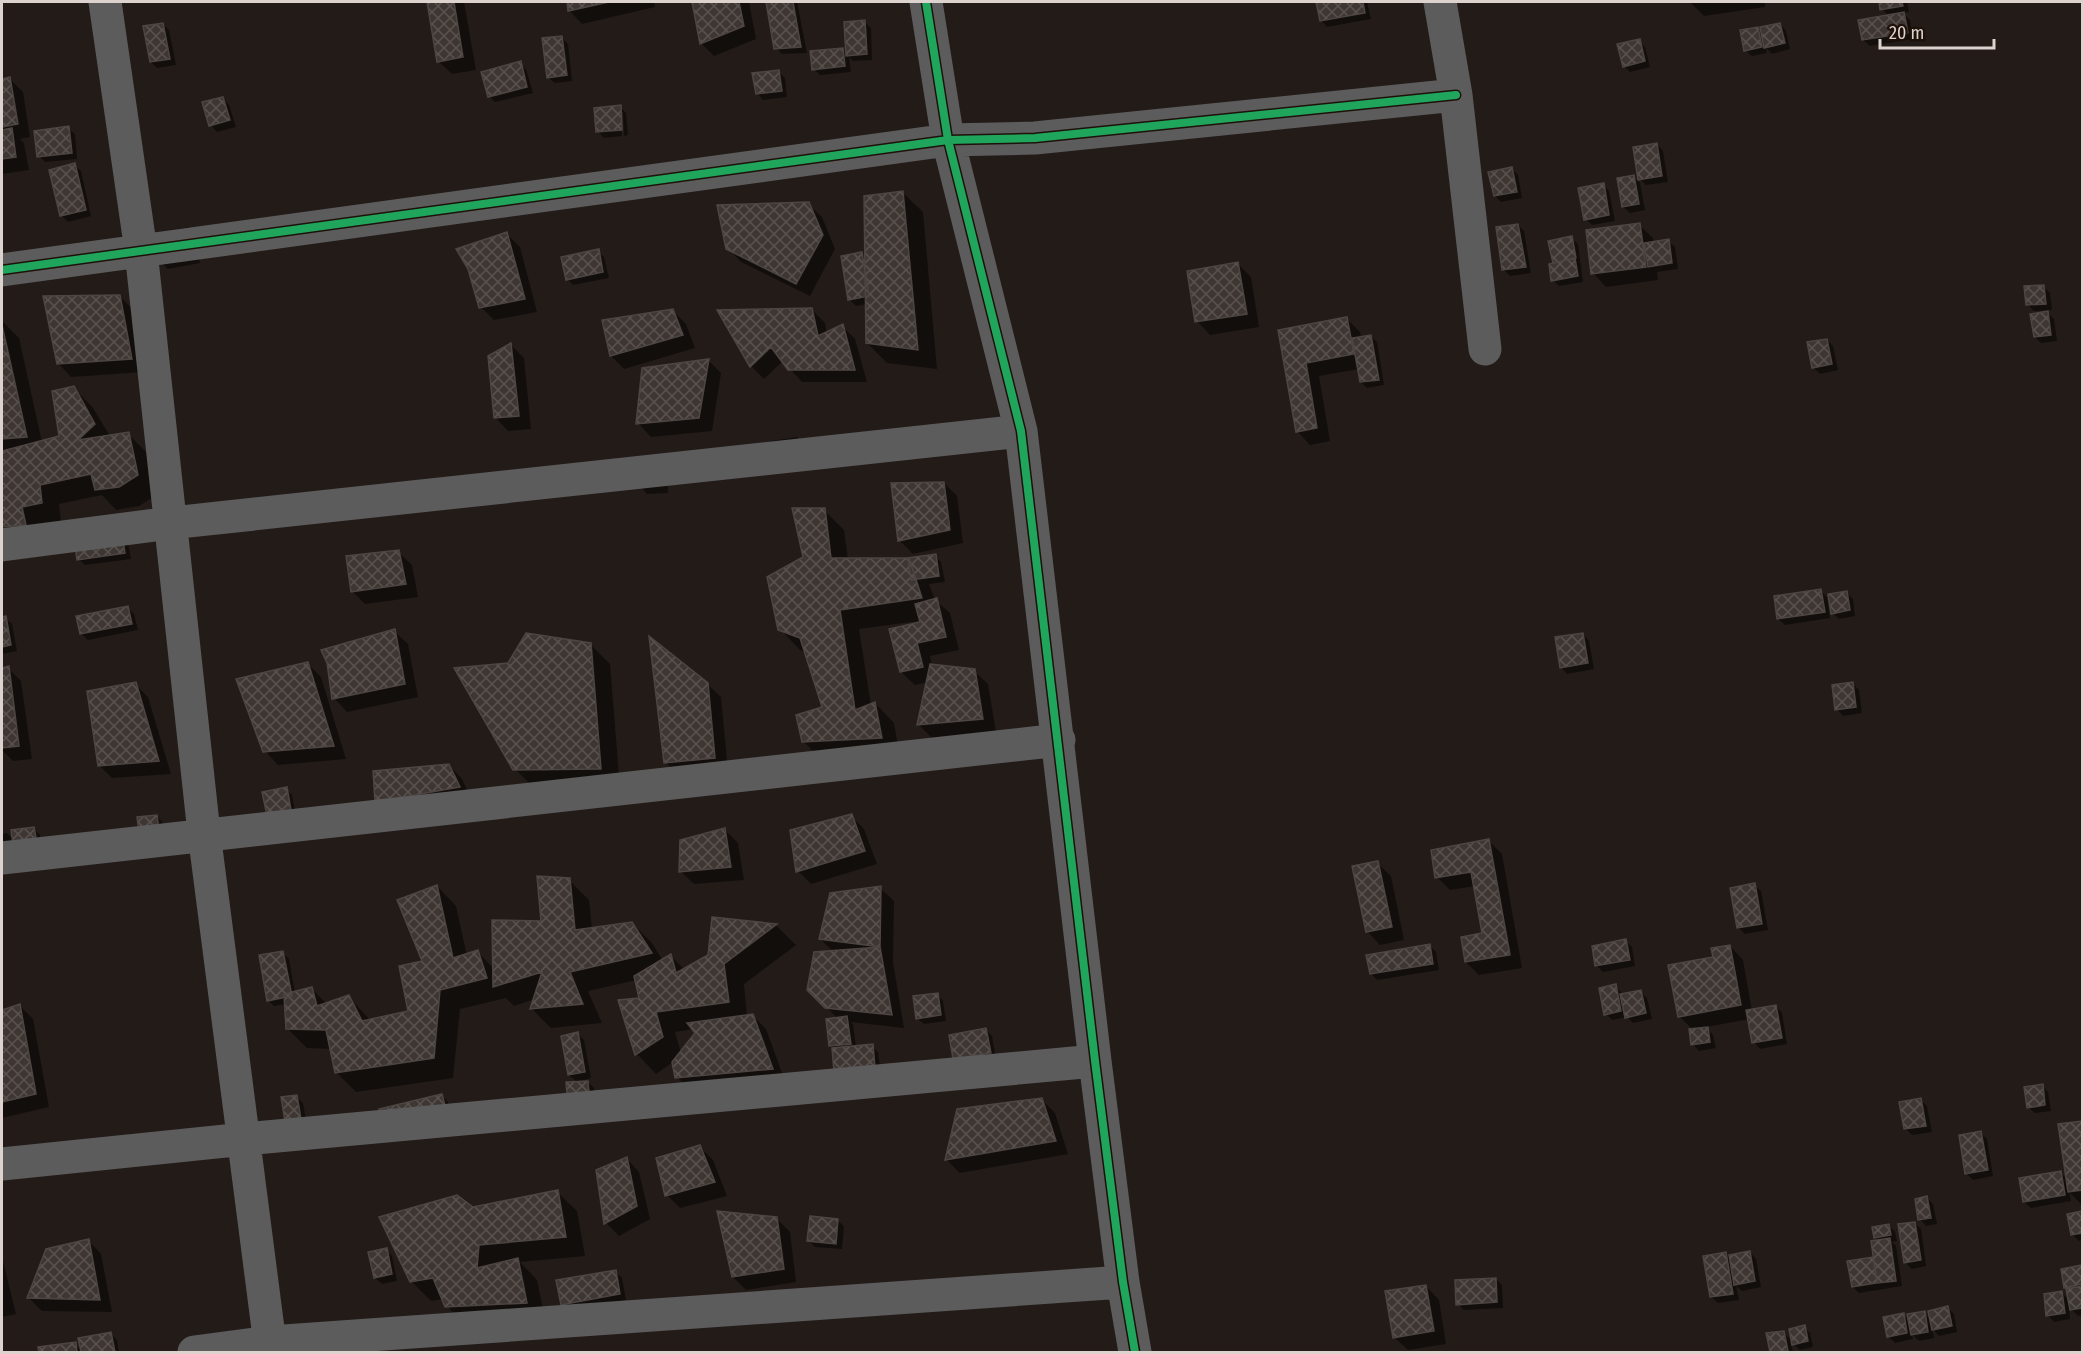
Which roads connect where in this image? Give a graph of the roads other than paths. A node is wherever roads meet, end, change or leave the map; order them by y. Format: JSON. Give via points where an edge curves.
{"nodes":[{"id":1,"x":105,"y":2,"type":"edge"},
{"id":2,"x":926,"y":2,"type":"edge"},
{"id":3,"x":1440,"y":2,"type":"edge"},
{"id":4,"x":1456,"y":95,"type":"junction"},
{"id":5,"x":948,"y":140,"type":"junction"},
{"id":6,"x":141,"y":251,"type":"junction"},
{"id":7,"x":2,"y":270,"type":"edge"},
{"id":8,"x":1485,"y":348,"type":"dead end"},
{"id":9,"x":1021,"y":431,"type":"junction"},
{"id":10,"x":171,"y":523,"type":"junction"},
{"id":11,"x":2,"y":545,"type":"edge"},
{"id":12,"x":1059,"y":740,"type":"junction"},
{"id":13,"x":204,"y":833,"type":"junction"},
{"id":14,"x":2,"y":858,"type":"edge"},
{"id":15,"x":1095,"y":1061,"type":"junction"},
{"id":16,"x":245,"y":1138,"type":"junction"},
{"id":17,"x":2,"y":1164,"type":"edge"},
{"id":18,"x":1123,"y":1282,"type":"junction"},
{"id":19,"x":271,"y":1347,"type":"edge"},
{"id":20,"x":194,"y":1353,"type":"edge"},
{"id":21,"x":1135,"y":1353,"type":"edge"}],
"edges":[{"from":1,"to":6,"type":"street"},
{"from":2,"to":5,"type":"street"},
{"from":3,"to":4,"type":"street"},
{"from":4,"to":5,"type":"street","via":[[1035,138]]},
{"from":4,"to":8,"type":"street"},
{"from":5,"to":6,"type":"street"},
{"from":5,"to":9,"type":"street"},
{"from":6,"to":7,"type":"street"},
{"from":6,"to":10,"type":"street"},
{"from":9,"to":10,"type":"street"},
{"from":9,"to":12,"type":"street"},
{"from":10,"to":11,"type":"street"},
{"from":10,"to":13,"type":"street"},
{"from":12,"to":13,"type":"street"},
{"from":12,"to":15,"type":"street"},
{"from":13,"to":14,"type":"street"},
{"from":13,"to":16,"type":"street"},
{"from":15,"to":16,"type":"street"},
{"from":15,"to":18,"type":"street"},
{"from":16,"to":17,"type":"street"},
{"from":16,"to":19,"type":"street"},
{"from":18,"to":19,"type":"street"},
{"from":18,"to":21,"type":"street"},
{"from":19,"to":20,"type":"street"}]}
